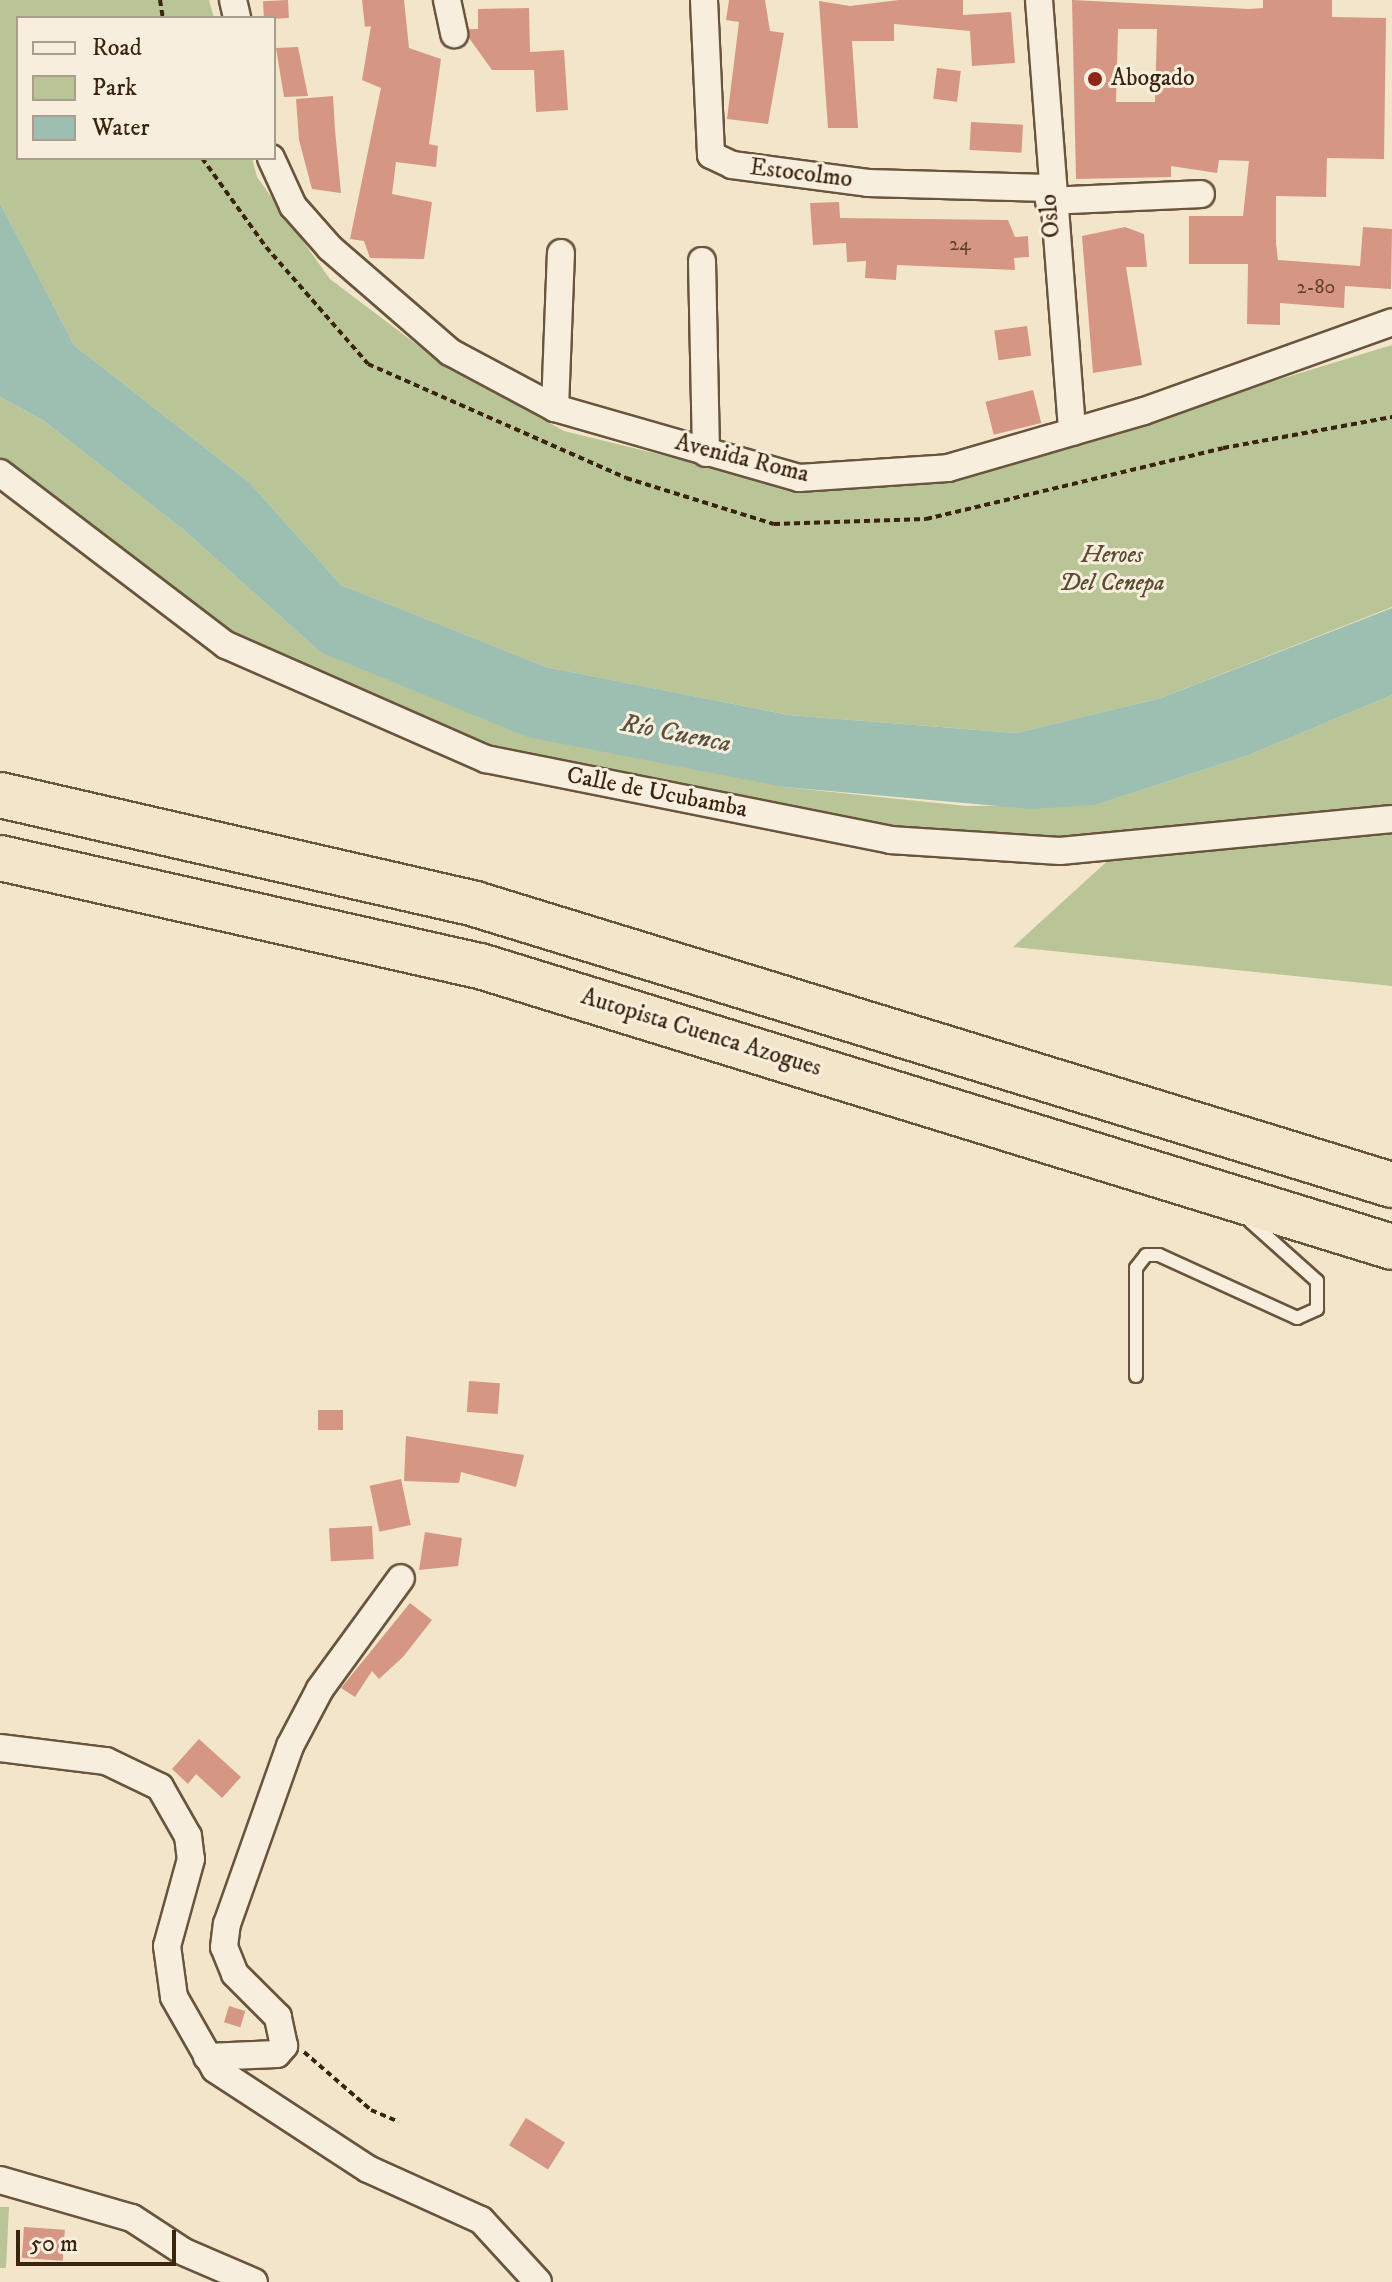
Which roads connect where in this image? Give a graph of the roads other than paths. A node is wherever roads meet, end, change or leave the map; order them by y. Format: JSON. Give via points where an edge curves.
{"nodes":[{"id":1,"x":447,"y":0,"type":"edge"},
{"id":2,"x":704,"y":0,"type":"edge"},
{"id":3,"x":1039,"y":0,"type":"edge"},
{"id":4,"x":454,"y":34,"type":"dead end"},
{"id":5,"x":272,"y":160,"type":"edge"},
{"id":6,"x":1201,"y":194,"type":"dead end"},
{"id":7,"x":1048,"y":195,"type":"junction"},
{"id":8,"x":561,"y":253,"type":"dead end"},
{"id":9,"x":702,"y":261,"type":"dead end"},
{"id":10,"x":1392,"y":322,"type":"edge"},
{"id":11,"x":555,"y":408,"type":"junction"},
{"id":12,"x":1072,"y":432,"type":"junction"},
{"id":13,"x":706,"y":453,"type":"junction"},
{"id":14,"x":0,"y":473,"type":"edge"},
{"id":15,"x":0,"y":795,"type":"edge"},
{"id":16,"x":1392,"y":819,"type":"edge"},
{"id":17,"x":0,"y":858,"type":"edge"},
{"id":18,"x":1392,"y":1185,"type":"edge"},
{"id":19,"x":1218,"y":1195,"type":"junction"},
{"id":20,"x":1392,"y":1247,"type":"edge"},
{"id":21,"x":1136,"y":1376,"type":"dead end"},
{"id":22,"x":401,"y":1578,"type":"dead end"},
{"id":23,"x":0,"y":1748,"type":"edge"},
{"id":24,"x":207,"y":2057,"type":"junction"},
{"id":25,"x":0,"y":2180,"type":"edge"},
{"id":26,"x":254,"y":2282,"type":"edge"},
{"id":27,"x":538,"y":2282,"type":"edge"}],
"edges":[{"from":1,"to":4,"type":"street"},
{"from":2,"to":7,"type":"street","name":"Estocolmo","via":[[711,155],[732,165],[868,183]]},
{"from":3,"to":7,"type":"street","name":"Oslo"},
{"from":5,"to":11,"type":"street","name":"Avenida Roma","via":[[302,217],[427,336]]},
{"from":6,"to":7,"type":"street"},
{"from":7,"to":12,"type":"street","name":"Oslo"},
{"from":8,"to":11,"type":"street"},
{"from":9,"to":13,"type":"street"},
{"from":10,"to":12,"type":"street","name":"Avenida Roma"},
{"from":11,"to":13,"type":"street","name":"Avenida Roma"},
{"from":12,"to":13,"type":"street","name":"Avenida Roma","via":[[948,468],[861,478],[799,478]]},
{"from":14,"to":16,"type":"street","name":"Calle de Ucubamba","via":[[226,645],[486,759],[890,840],[1060,851]]},
{"from":15,"to":18,"type":"highway","via":[[217,839],[475,904]]},
{"from":17,"to":19,"type":"highway","name":"Autopista Cuenca Azogues","via":[[480,966]]},
{"from":19,"to":20,"type":"highway","name":"Autopista Cuenca Azogues"},
{"from":19,"to":21,"type":"lane","via":[[1304,1266],[1317,1281],[1317,1309],[1297,1318],[1159,1255],[1146,1255],[1136,1268]]},
{"from":22,"to":24,"type":"street","via":[[320,1689],[290,1746],[227,1924],[224,1947],[235,1974],[278,2017],[285,2039],[277,2054]]},
{"from":23,"to":24,"type":"street","via":[[126,1767],[169,1799],[191,1859],[167,1946],[174,1997]]},
{"from":24,"to":27,"type":"street","via":[[368,2169],[481,2220]]},
{"from":25,"to":26,"type":"street","via":[[132,2218],[184,2252]]}]}
